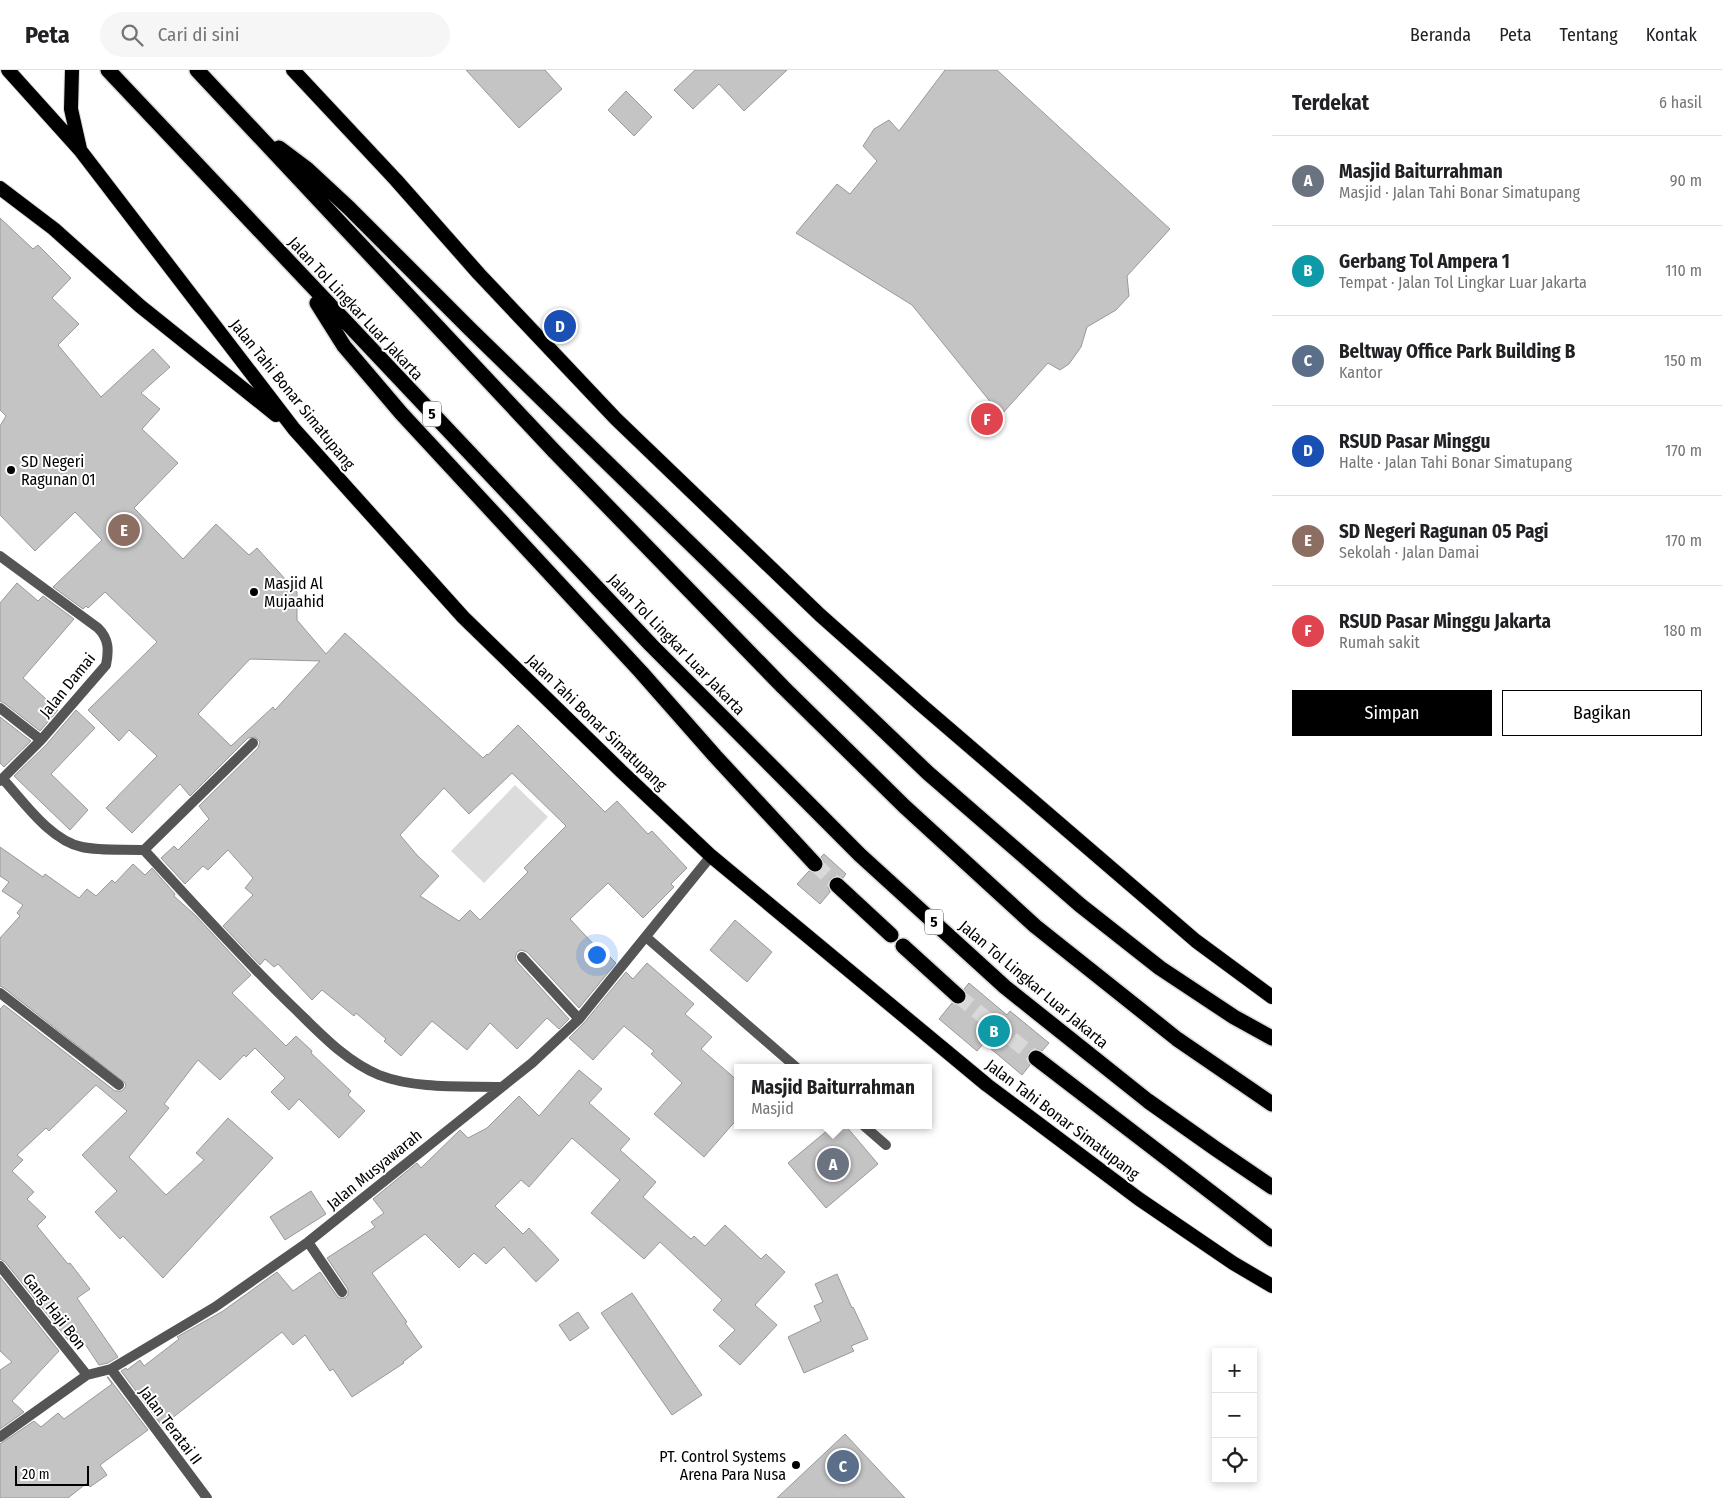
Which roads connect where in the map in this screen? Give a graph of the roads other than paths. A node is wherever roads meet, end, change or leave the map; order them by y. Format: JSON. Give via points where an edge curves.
{"nodes":[{"id":1,"x":8,"y":70,"type":"edge"},
{"id":2,"x":72,"y":70,"type":"edge"},
{"id":3,"x":108,"y":70,"type":"edge"},
{"id":4,"x":197,"y":70,"type":"edge"},
{"id":5,"x":293,"y":70,"type":"edge"},
{"id":6,"x":246,"y":123,"type":"junction"},
{"id":7,"x":80,"y":150,"type":"junction"},
{"id":8,"x":0,"y":188,"type":"edge"},
{"id":9,"x":298,"y":272,"type":"junction"},
{"id":10,"x":294,"y":430,"type":"junction"},
{"id":11,"x":0,"y":556,"type":"edge"},
{"id":12,"x":0,"y":708,"type":"edge"},
{"id":13,"x":41,"y":740,"type":"junction"},
{"id":14,"x":253,"y":743,"type":"dead end"},
{"id":15,"x":2,"y":780,"type":"edge"},
{"id":16,"x":144,"y":850,"type":"junction"},
{"id":17,"x":711,"y":856,"type":"junction"},
{"id":18,"x":815,"y":864,"type":"tunnel mouth"},
{"id":19,"x":837,"y":885,"type":"tunnel mouth"},
{"id":20,"x":891,"y":935,"type":"dead end"},
{"id":21,"x":646,"y":938,"type":"junction"},
{"id":22,"x":903,"y":946,"type":"dead end"},
{"id":23,"x":522,"y":957,"type":"dead end"},
{"id":24,"x":0,"y":993,"type":"edge"},
{"id":25,"x":958,"y":996,"type":"tunnel mouth"},
{"id":26,"x":1272,"y":997,"type":"edge"},
{"id":27,"x":580,"y":1019,"type":"junction"},
{"id":28,"x":1272,"y":1038,"type":"edge"},
{"id":29,"x":1036,"y":1058,"type":"tunnel mouth"},
{"id":30,"x":792,"y":1064,"type":"edge"},
{"id":31,"x":119,"y":1085,"type":"dead end"},
{"id":32,"x":500,"y":1087,"type":"junction"},
{"id":33,"x":1272,"y":1104,"type":"edge"},
{"id":34,"x":868,"y":1129,"type":"edge"},
{"id":35,"x":886,"y":1145,"type":"dead end"},
{"id":36,"x":1272,"y":1187,"type":"edge"},
{"id":37,"x":1272,"y":1239,"type":"edge"},
{"id":38,"x":308,"y":1242,"type":"junction"},
{"id":39,"x":0,"y":1266,"type":"edge"},
{"id":40,"x":1272,"y":1286,"type":"edge"},
{"id":41,"x":342,"y":1292,"type":"dead end"},
{"id":42,"x":111,"y":1369,"type":"junction"},
{"id":43,"x":87,"y":1375,"type":"junction"},
{"id":44,"x":0,"y":1437,"type":"edge"},
{"id":45,"x":207,"y":1498,"type":"edge"}],
"edges":[{"from":1,"to":7,"type":"highway","name":"Jalan Tahi Bonar Simatupang"},
{"from":2,"to":7,"type":"highway","via":[[71,109]]},
{"from":3,"to":9,"type":"highway","name":"Jalan Tol Lingkar Luar Jakarta","number":"5"},
{"from":4,"to":6,"type":"highway"},
{"from":5,"to":26,"type":"highway","via":[[616,419],[820,614],[1196,941]]},
{"from":6,"to":28,"type":"highway","via":[[330,190],[928,773],[1080,905],[1160,968]]},
{"from":6,"to":33,"type":"highway","via":[[554,452],[782,687],[904,806],[1035,926],[1177,1039]]},
{"from":7,"to":10,"type":"highway","name":"Jalan Tahi Bonar Simatupang"},
{"from":8,"to":10,"type":"highway","via":[[54,229],[140,306]]},
{"from":9,"to":18,"type":"highway","via":[[344,346],[369,377]]},
{"from":9,"to":36,"type":"highway","name":"Jalan Tol Lingkar Luar Jakarta","number":"5","via":[[651,645],[860,855],[1005,987],[1148,1101]]},
{"from":10,"to":17,"type":"highway","name":"Jalan Tahi Bonar Simatupang","via":[[463,618]]},
{"from":11,"to":13,"type":"street","name":"Jalan Damai","via":[[106,636],[109,650],[106,665]]},
{"from":12,"to":13,"type":"street"},
{"from":13,"to":15,"type":"street","name":"Jalan Damai"},
{"from":14,"to":16,"type":"street"},
{"from":15,"to":16,"type":"street","via":[[50,830],[68,841],[81,847]]},
{"from":16,"to":32,"type":"street","via":[[253,969],[350,1059],[380,1075],[410,1082]]},
{"from":17,"to":21,"type":"street","name":"Jalan Musyawarah"},
{"from":17,"to":40,"type":"highway","name":"Jalan Tahi Bonar Simatupang","via":[[987,1085],[1139,1199]]},
{"from":19,"to":20,"type":"highway"},
{"from":21,"to":27,"type":"street","name":"Jalan Musyawarah"},
{"from":21,"to":30,"type":"street"},
{"from":22,"to":25,"type":"highway"},
{"from":23,"to":27,"type":"street"},
{"from":24,"to":31,"type":"street"},
{"from":27,"to":32,"type":"street","name":"Jalan Musyawarah"},
{"from":29,"to":37,"type":"highway"},
{"from":32,"to":38,"type":"street","name":"Jalan Musyawarah"},
{"from":34,"to":35,"type":"street"},
{"from":38,"to":41,"type":"street"},
{"from":38,"to":42,"type":"street","name":"Jalan Musyawarah","via":[[214,1307]]},
{"from":39,"to":43,"type":"street","name":"Gang Haji Bon"},
{"from":42,"to":43,"type":"street","name":"Jalan Musyawarah"},
{"from":42,"to":45,"type":"street","name":"Jalan Teratai II"},
{"from":43,"to":44,"type":"street","name":"Jalan Musyawarah"}]}
